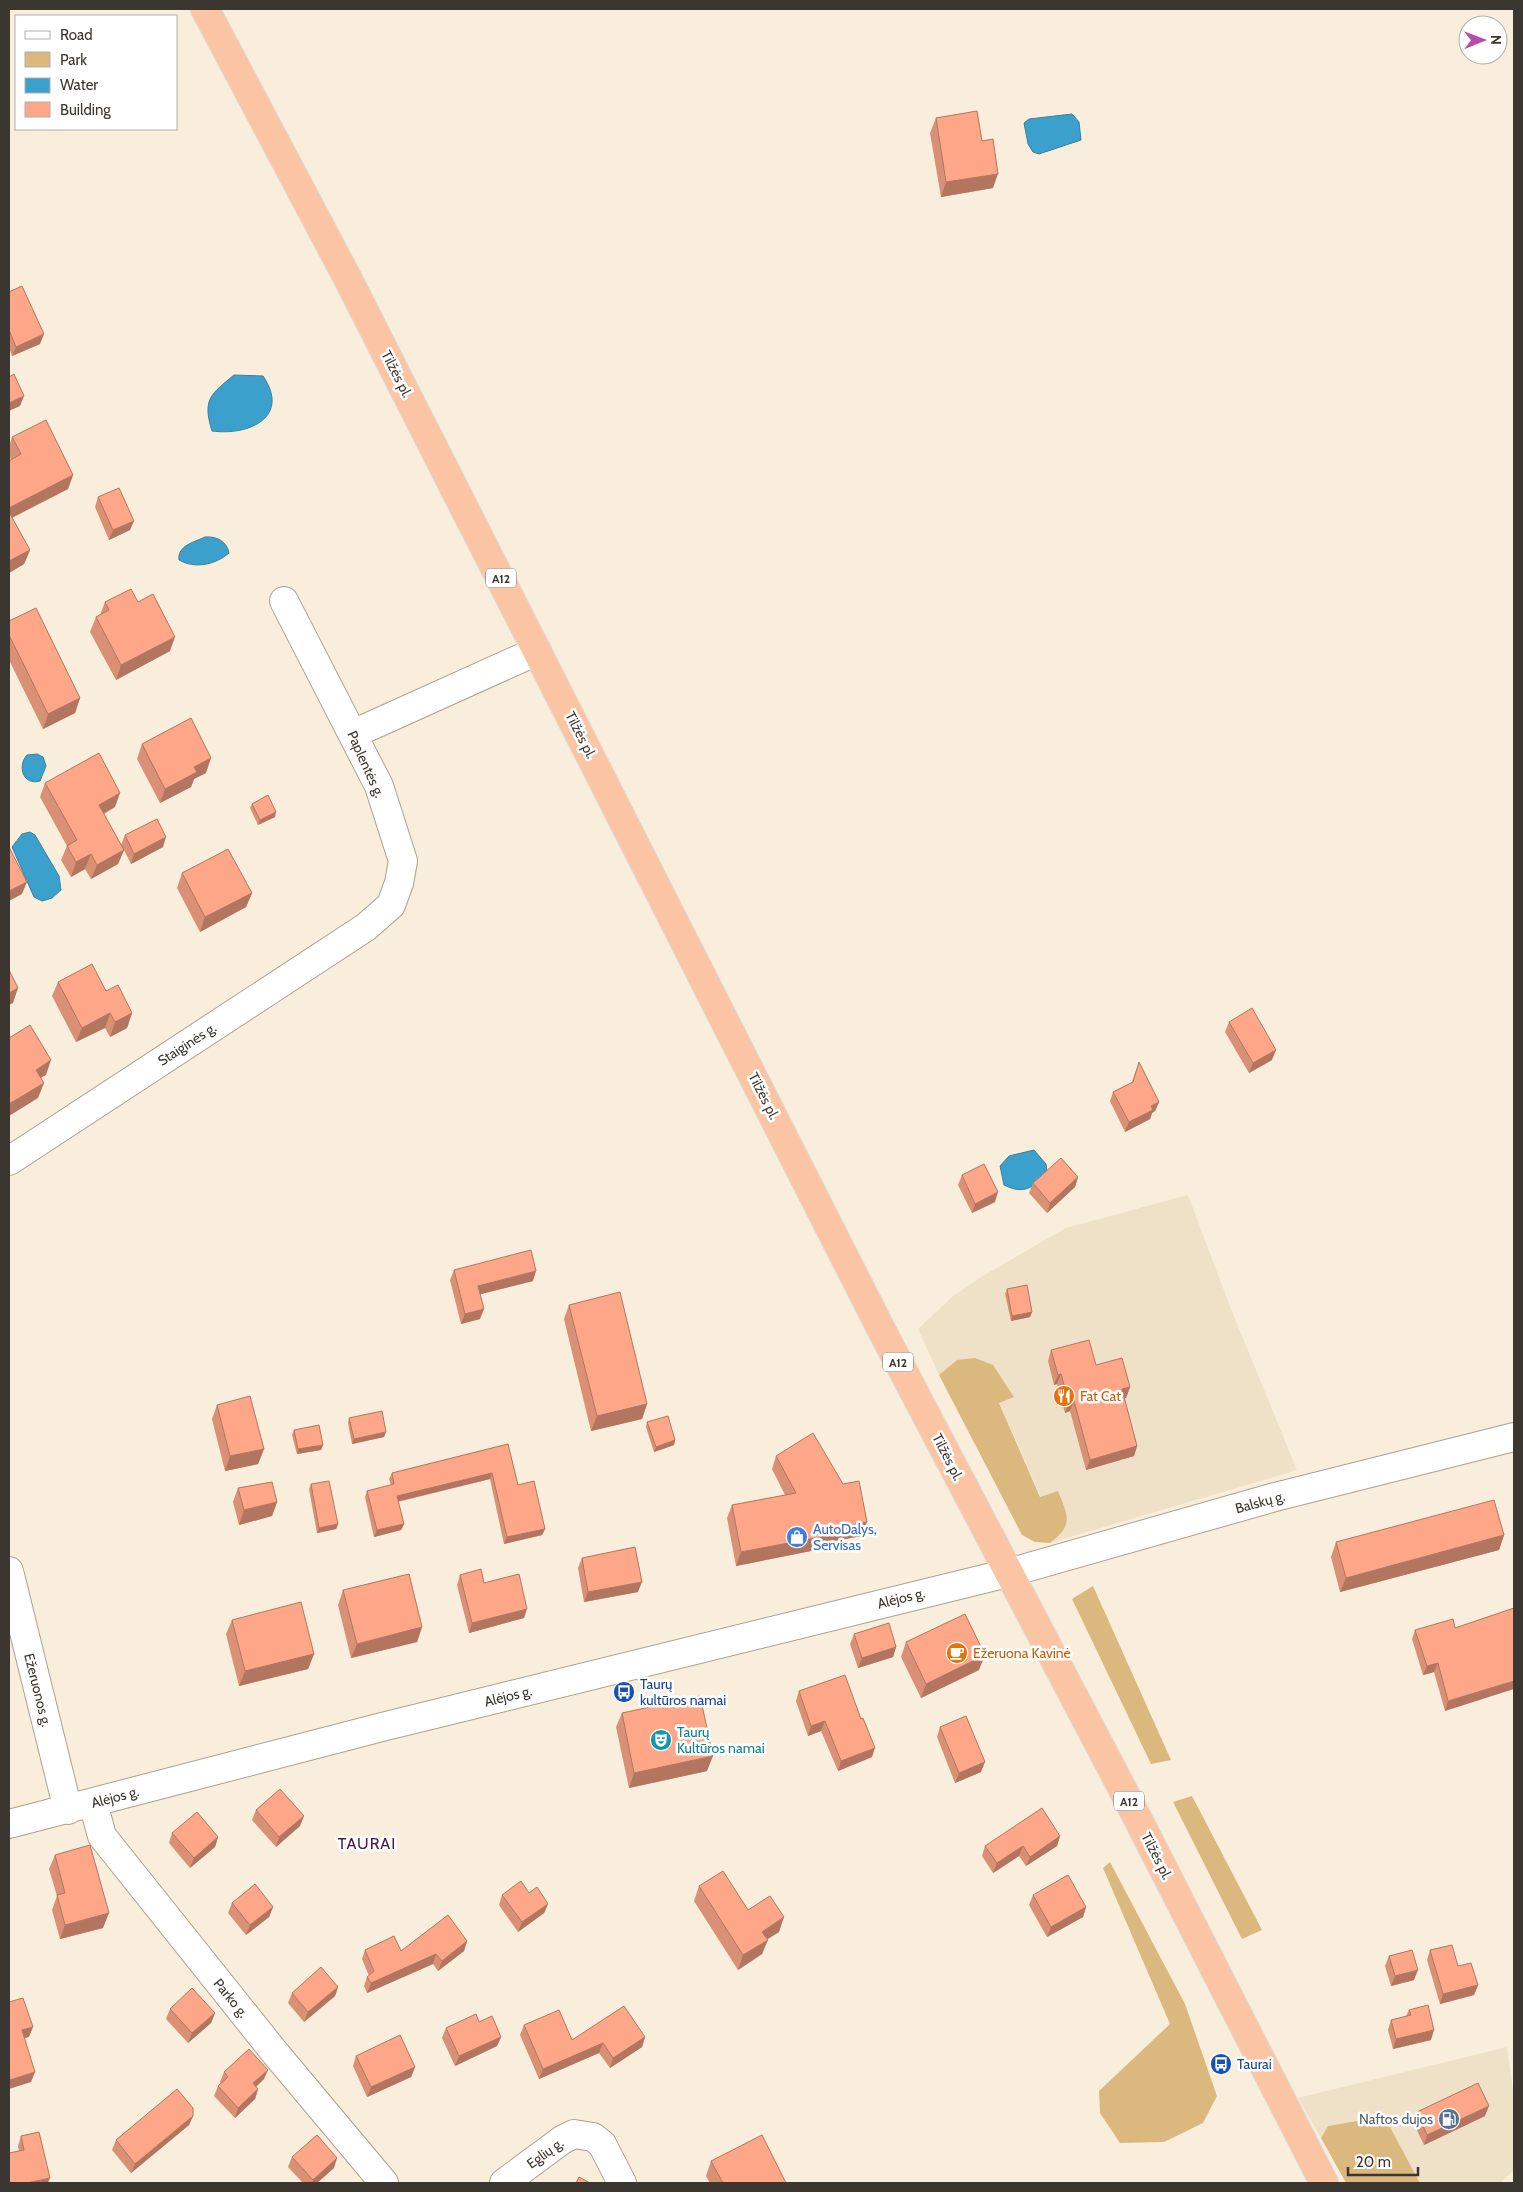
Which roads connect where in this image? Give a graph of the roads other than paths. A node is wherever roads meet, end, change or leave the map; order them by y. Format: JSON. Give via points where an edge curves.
{"nodes":[{"id":1,"x":206,"y":9,"type":"edge"},
{"id":2,"x":284,"y":601,"type":"dead end"},
{"id":3,"x":538,"y":650,"type":"junction"},
{"id":4,"x":353,"y":734,"type":"junction"},
{"id":5,"x":366,"y":926,"type":"joint"},
{"id":6,"x":9,"y":1161,"type":"edge"},
{"id":7,"x":1514,"y":1437,"type":"edge"},
{"id":8,"x":9,"y":1571,"type":"edge"},
{"id":9,"x":1008,"y":1573,"type":"junction"},
{"id":10,"x":81,"y":1806,"type":"junction"},
{"id":11,"x":9,"y":1824,"type":"edge"},
{"id":12,"x":384,"y":2183,"type":"edge"},
{"id":13,"x":504,"y":2183,"type":"edge"},
{"id":14,"x":622,"y":2183,"type":"edge"},
{"id":15,"x":1324,"y":2183,"type":"edge"}],
"edges":[{"from":1,"to":3,"type":"highway","name":"Tilžės pl.","number":"A12"},
{"from":2,"to":4,"type":"street","name":"Paplentės g."},
{"from":3,"to":4,"type":"street"},
{"from":3,"to":9,"type":"highway","name":"Tilžės pl.","number":"A12"},
{"from":4,"to":5,"type":"street","name":"Paplentės g.","via":[[379,786],[403,861],[399,883],[390,904]]},
{"from":5,"to":6,"type":"street","name":"Staiginės g."},
{"from":7,"to":9,"type":"street","name":"Balskų g.","via":[[1275,1497]]},
{"from":8,"to":10,"type":"street","name":"Ežeruonos g."},
{"from":9,"to":10,"type":"street","name":"Alėjos g.","via":[[382,1727]]},
{"from":9,"to":15,"type":"highway","name":"Tilžės pl.","number":"A12"},
{"from":10,"to":11,"type":"street","name":"Alėjos g."},
{"from":10,"to":12,"type":"street","name":"Parko g.","via":[[226,1992]]},
{"from":13,"to":14,"type":"street","name":"Eglių g.","via":[[574,2134],[593,2138],[602,2144]]}]}
